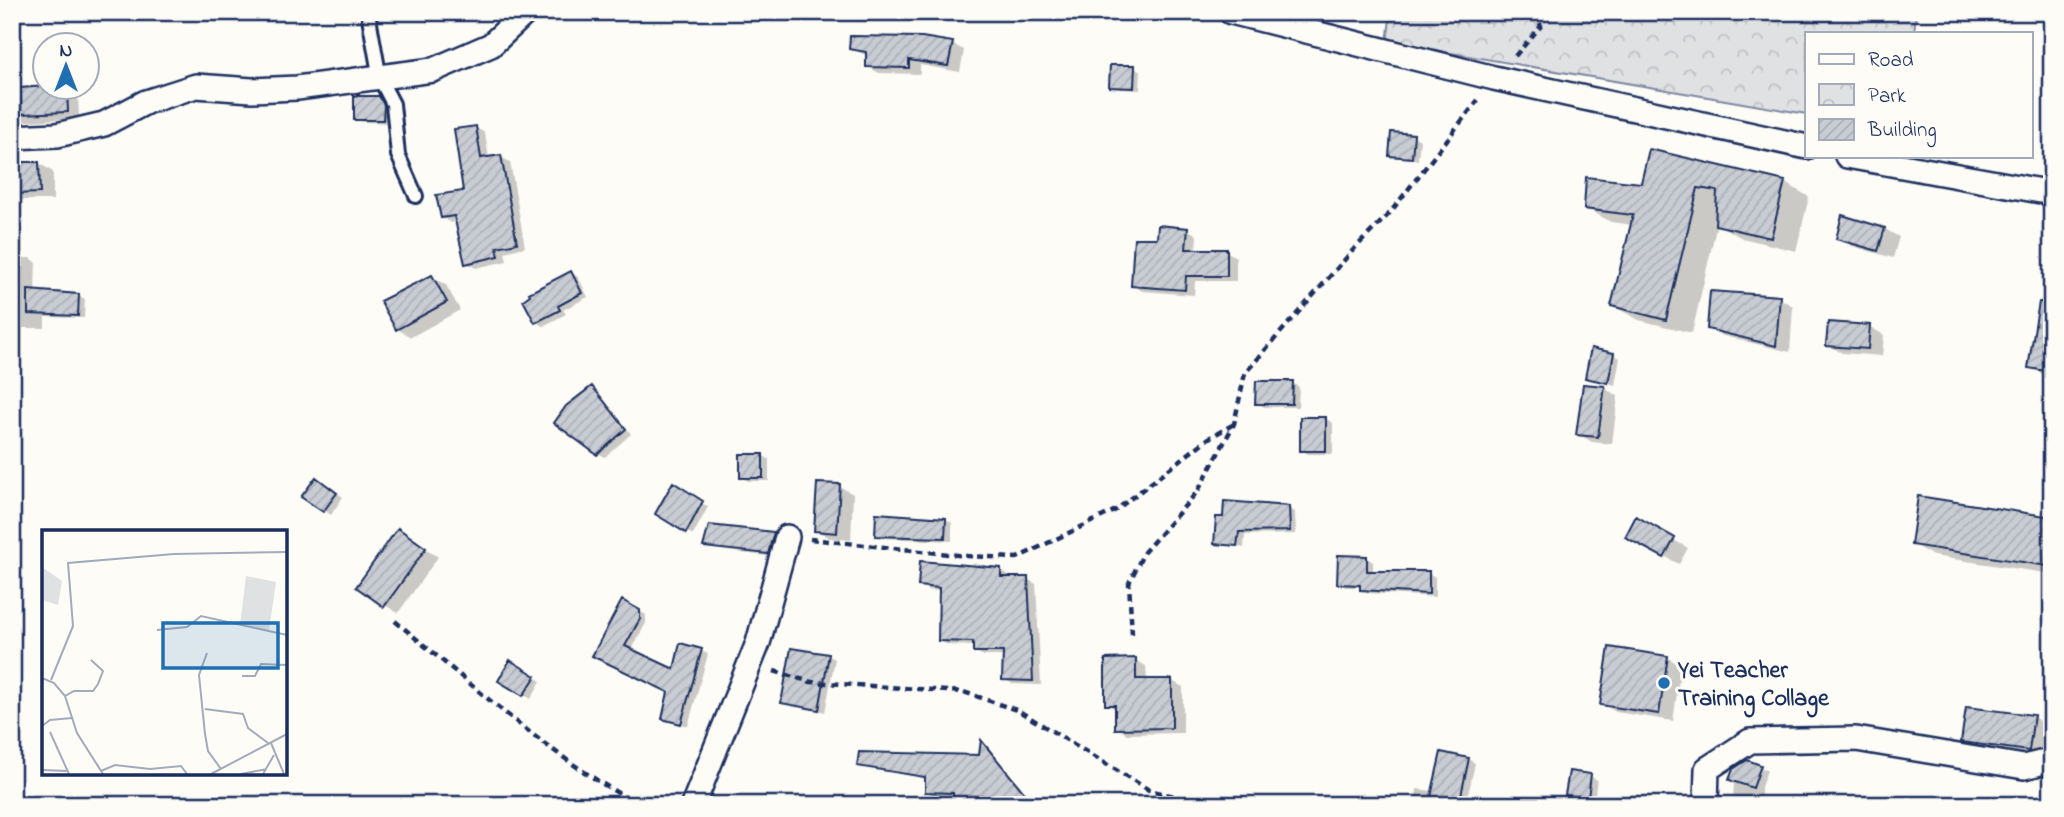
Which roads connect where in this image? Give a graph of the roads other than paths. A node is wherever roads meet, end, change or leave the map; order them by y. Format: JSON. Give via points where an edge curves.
{"nodes":[{"id":1,"x":368,"y":12,"type":"edge"},
{"id":2,"x":526,"y":12,"type":"edge"},
{"id":3,"x":1231,"y":12,"type":"edge"},
{"id":4,"x":380,"y":79,"type":"junction"},
{"id":5,"x":12,"y":136,"type":"edge"},
{"id":6,"x":1805,"y":147,"type":"edge"},
{"id":7,"x":1858,"y":158,"type":"edge"},
{"id":8,"x":2052,"y":193,"type":"edge"},
{"id":9,"x":416,"y":195,"type":"dead end"},
{"id":10,"x":788,"y":537,"type":"road end"},
{"id":11,"x":2052,"y":760,"type":"edge"},
{"id":12,"x":694,"y":805,"type":"edge"},
{"id":13,"x":1706,"y":805,"type":"edge"}],
"edges":[{"from":1,"to":4,"type":"lane"},
{"from":2,"to":4,"type":"street","via":[[491,45],[433,70]]},
{"from":3,"to":6,"type":"street","via":[[1494,78]]},
{"from":4,"to":5,"type":"street","via":[[252,90],[196,86],[146,102],[104,124],[57,135]]},
{"from":4,"to":9,"type":"lane","via":[[393,104],[398,155]]},
{"from":7,"to":8,"type":"street"},
{"from":10,"to":12,"type":"street","via":[[750,664]]},
{"from":11,"to":13,"type":"street","via":[[2024,767],[1856,739],[1750,741],[1707,769]]}]}
